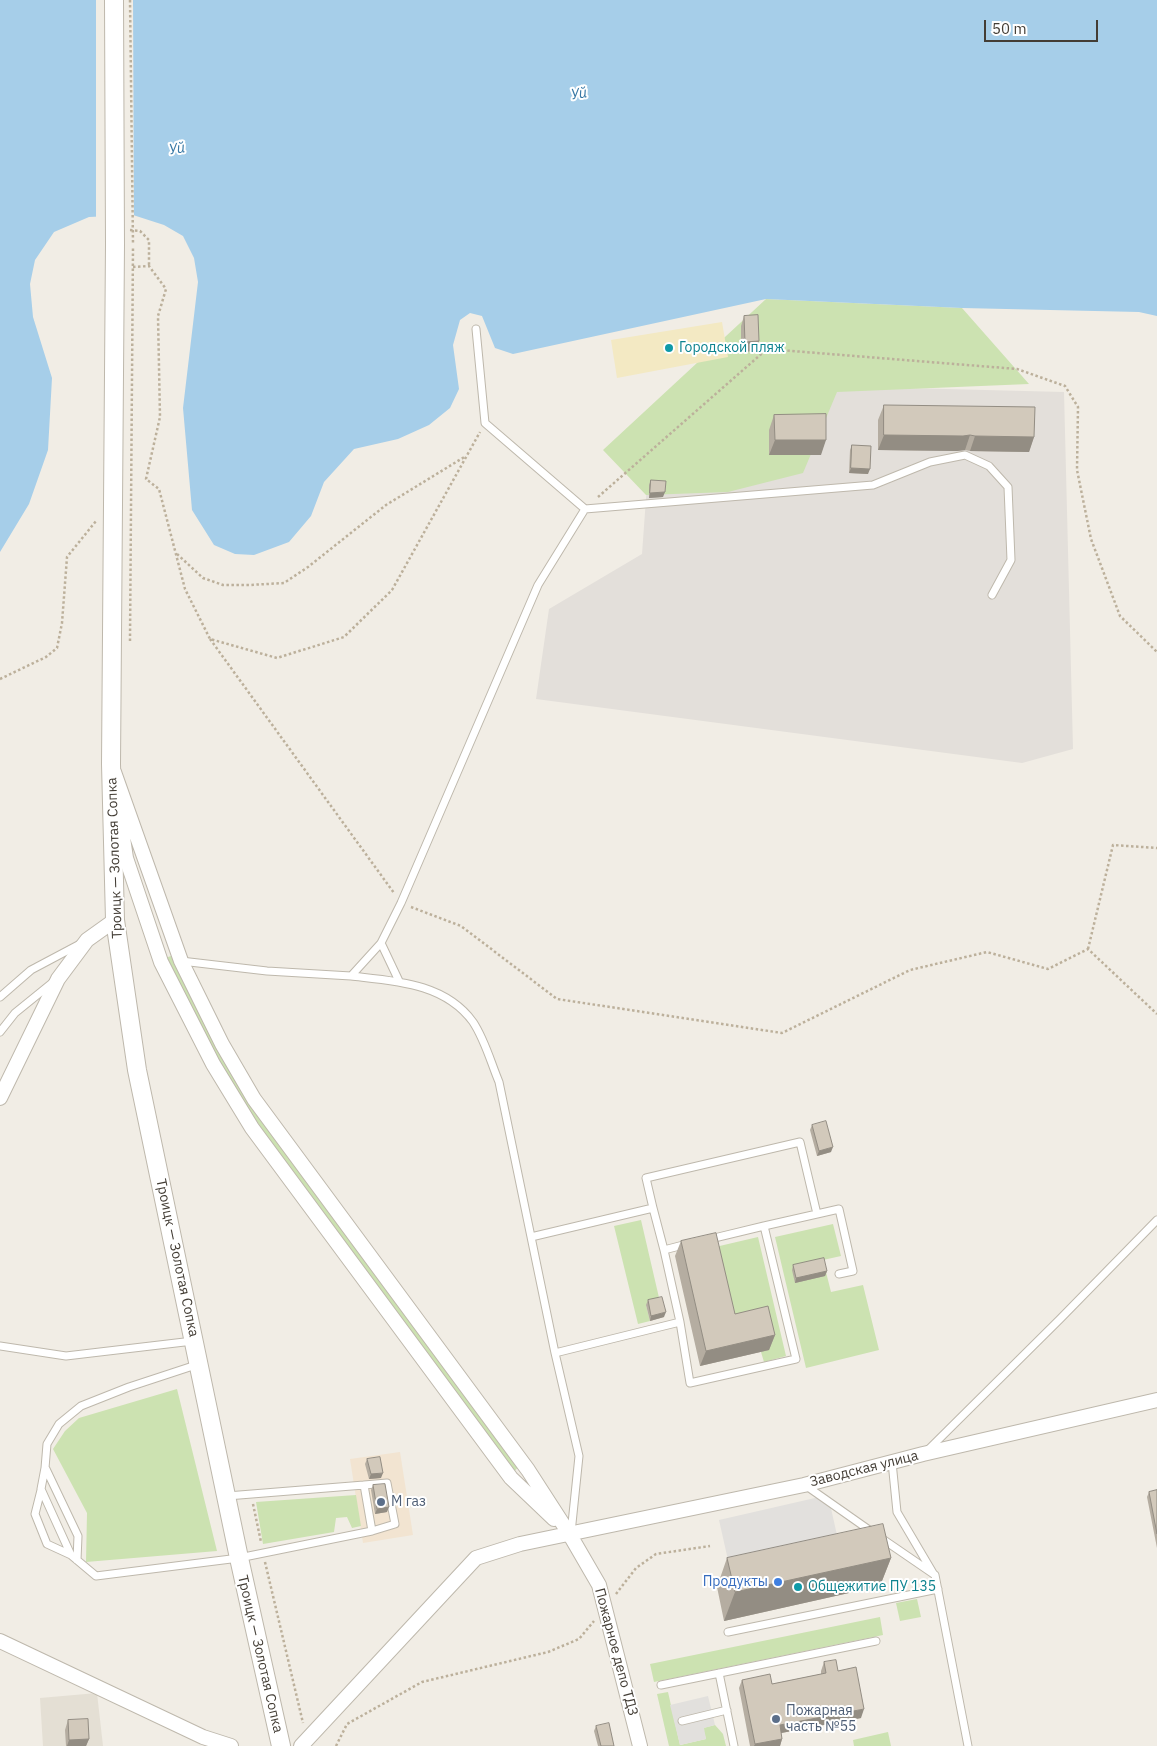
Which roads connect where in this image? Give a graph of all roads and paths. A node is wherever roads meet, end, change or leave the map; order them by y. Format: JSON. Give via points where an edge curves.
{"nodes":[{"id":1,"x":114,"y":0,"type":"edge"},
{"id":2,"x":130,"y":0,"type":"edge"},
{"id":3,"x":126,"y":229,"type":"dead end"},
{"id":4,"x":124,"y":244,"type":"junction"},
{"id":5,"x":149,"y":266,"type":"junction"},
{"id":6,"x":133,"y":267,"type":"junction"},
{"id":7,"x":476,"y":329,"type":"dead end"},
{"id":8,"x":485,"y":423,"type":"junction"},
{"id":9,"x":467,"y":455,"type":"junction"},
{"id":10,"x":585,"y":509,"type":"junction"},
{"id":11,"x":96,"y":521,"type":"dead end"},
{"id":12,"x":176,"y":553,"type":"junction"},
{"id":13,"x":992,"y":595,"type":"dead end"},
{"id":14,"x":210,"y":639,"type":"junction"},
{"id":15,"x":130,"y":641,"type":"dead end"},
{"id":16,"x":1157,"y":652,"type":"edge"},
{"id":17,"x":0,"y":679,"type":"edge"},
{"id":18,"x":112,"y":764,"type":"junction"},
{"id":19,"x":1157,"y":848,"type":"edge"},
{"id":20,"x":401,"y":904,"type":"junction"},
{"id":21,"x":115,"y":920,"type":"junction"},
{"id":22,"x":87,"y":940,"type":"junction"},
{"id":23,"x":381,"y":943,"type":"junction"},
{"id":24,"x":1088,"y":949,"type":"junction"},
{"id":25,"x":181,"y":960,"type":"junction"},
{"id":26,"x":351,"y":976,"type":"junction"},
{"id":27,"x":58,"y":978,"type":"junction"},
{"id":28,"x":399,"y":981,"type":"junction"},
{"id":29,"x":0,"y":998,"type":"edge"},
{"id":30,"x":1157,"y":1014,"type":"edge"},
{"id":31,"x":0,"y":1032,"type":"edge"},
{"id":32,"x":0,"y":1098,"type":"edge"},
{"id":33,"x":653,"y":1208,"type":"junction"},
{"id":34,"x":817,"y":1214,"type":"junction"},
{"id":35,"x":1157,"y":1220,"type":"edge"},
{"id":36,"x":764,"y":1226,"type":"junction"},
{"id":37,"x":531,"y":1237,"type":"junction"},
{"id":38,"x":700,"y":1241,"type":"edge"},
{"id":39,"x":691,"y":1243,"type":"edge"},
{"id":40,"x":664,"y":1250,"type":"junction"},
{"id":41,"x":839,"y":1274,"type":"dead end"},
{"id":42,"x":680,"y":1322,"type":"junction"},
{"id":43,"x":194,"y":1341,"type":"junction"},
{"id":44,"x":0,"y":1346,"type":"edge"},
{"id":45,"x":555,"y":1353,"type":"junction"},
{"id":46,"x":199,"y":1364,"type":"junction"},
{"id":47,"x":1157,"y":1400,"type":"edge"},
{"id":48,"x":923,"y":1454,"type":"junction"},
{"id":49,"x":892,"y":1462,"type":"junction"},
{"id":50,"x":45,"y":1468,"type":"junction"},
{"id":51,"x":364,"y":1485,"type":"junction"},
{"id":52,"x":804,"y":1485,"type":"junction"},
{"id":53,"x":41,"y":1490,"type":"junction"},
{"id":54,"x":251,"y":1494,"type":"junction"},
{"id":55,"x":227,"y":1496,"type":"junction"},
{"id":56,"x":372,"y":1531,"type":"junction"},
{"id":57,"x":570,"y":1535,"type":"junction"},
{"id":58,"x":710,"y":1546,"type":"dead end"},
{"id":59,"x":263,"y":1553,"type":"junction"},
{"id":60,"x":71,"y":1554,"type":"junction"},
{"id":61,"x":239,"y":1558,"type":"junction"},
{"id":62,"x":77,"y":1560,"type":"junction"},
{"id":63,"x":935,"y":1575,"type":"junction"},
{"id":64,"x":938,"y":1589,"type":"junction"},
{"id":65,"x":605,"y":1608,"type":"junction"},
{"id":66,"x":728,"y":1632,"type":"dead end"},
{"id":67,"x":0,"y":1640,"type":"edge"},
{"id":68,"x":876,"y":1641,"type":"dead end"},
{"id":69,"x":719,"y":1673,"type":"junction"},
{"id":70,"x":661,"y":1685,"type":"dead end"},
{"id":71,"x":726,"y":1710,"type":"junction"},
{"id":72,"x":682,"y":1720,"type":"dead end"},
{"id":73,"x":304,"y":1743,"type":"edge"},
{"id":74,"x":230,"y":1746,"type":"edge"},
{"id":75,"x":281,"y":1746,"type":"edge"},
{"id":76,"x":336,"y":1746,"type":"edge"},
{"id":77,"x":640,"y":1746,"type":"edge"},
{"id":78,"x":734,"y":1746,"type":"edge"},
{"id":79,"x":968,"y":1746,"type":"edge"}],
"edges":[{"from":1,"to":4,"type":"street","name":"Троицк — Золотая Сопка"},
{"from":2,"to":4,"type":"path","bridge":true},
{"from":3,"to":5,"type":"path","via":[[140,231],[149,240]]},
{"from":4,"to":6,"type":"path"},
{"from":4,"to":18,"type":"street","name":"Троицк — Золотая Сопка"},
{"from":5,"to":6,"type":"path"},
{"from":5,"to":12,"type":"path","via":[[166,289],[158,316],[160,417],[146,478],[159,489]]},
{"from":6,"to":15,"type":"path"},
{"from":7,"to":8,"type":"lane"},
{"from":8,"to":9,"type":"path"},
{"from":8,"to":10,"type":"lane"},
{"from":9,"to":12,"type":"path","via":[[386,505],[284,583],[223,584],[204,578]]},
{"from":9,"to":14,"type":"path","via":[[392,590],[344,637],[277,658]]},
{"from":10,"to":13,"type":"lane","via":[[873,485],[930,462],[965,455],[989,466],[1008,487],[1012,560]]},
{"from":10,"to":16,"type":"path","via":[[767,349],[1018,368],[1065,386],[1078,407],[1077,470],[1091,539],[1120,616]]},
{"from":10,"to":20,"type":"lane","via":[[538,585]]},
{"from":11,"to":17,"type":"path","via":[[66,557],[62,623],[57,648],[46,657]]},
{"from":12,"to":14,"type":"path","via":[[185,589]]},
{"from":14,"to":20,"type":"path"},
{"from":18,"to":21,"type":"street","name":"Троицк — Золотая Сопка"},
{"from":18,"to":25,"type":"street"},
{"from":18,"to":57,"type":"street","via":[[126,858],[161,962],[218,1072],[252,1128],[511,1478]]},
{"from":19,"to":24,"type":"path","via":[[1113,845]]},
{"from":20,"to":23,"type":"lane"},
{"from":20,"to":24,"type":"path","via":[[461,926],[557,999],[782,1033],[910,970],[988,952],[1048,969]]},
{"from":21,"to":22,"type":"street"},
{"from":21,"to":43,"type":"street","name":"Троицк — Золотая Сопка","via":[[137,1070]]},
{"from":22,"to":27,"type":"street"},
{"from":22,"to":29,"type":"lane","via":[[31,970]]},
{"from":23,"to":26,"type":"lane"},
{"from":23,"to":28,"type":"lane"},
{"from":24,"to":30,"type":"path"},
{"from":25,"to":26,"type":"lane","via":[[267,971]]},
{"from":25,"to":57,"type":"street","via":[[222,1044],[254,1099],[528,1470]]},
{"from":26,"to":28,"type":"lane"},
{"from":27,"to":31,"type":"lane","via":[[15,1013]]},
{"from":27,"to":32,"type":"street"},
{"from":28,"to":37,"type":"lane","via":[[422,986],[453,1002],[472,1022],[483,1042],[499,1082]]},
{"from":33,"to":34,"type":"lane","via":[[646,1178],[800,1142]]},
{"from":33,"to":37,"type":"lane"},
{"from":33,"to":40,"type":"lane"},
{"from":34,"to":36,"type":"lane"},
{"from":34,"to":41,"type":"lane","via":[[839,1209],[853,1271]]},
{"from":35,"to":48,"type":"lane"},
{"from":36,"to":38,"type":"lane"},
{"from":36,"to":42,"type":"lane","via":[[796,1359],[690,1383]]},
{"from":37,"to":45,"type":"lane"},
{"from":39,"to":40,"type":"lane"},
{"from":40,"to":42,"type":"lane"},
{"from":42,"to":45,"type":"lane"},
{"from":43,"to":44,"type":"lane","via":[[66,1356]]},
{"from":43,"to":46,"type":"street","name":"Троицк — Золотая Сопка"},
{"from":45,"to":57,"type":"lane","via":[[579,1456]]},
{"from":46,"to":50,"type":"lane","via":[[81,1406],[59,1424],[47,1444]]},
{"from":46,"to":55,"type":"street","name":"Троицк — Золотая Сопка"},
{"from":47,"to":48,"type":"street","name":"Заводская улица"},
{"from":48,"to":49,"type":"street","name":"Заводская улица"},
{"from":49,"to":52,"type":"street","name":"Заводская улица"},
{"from":49,"to":63,"type":"lane","via":[[897,1512]]},
{"from":50,"to":53,"type":"lane"},
{"from":50,"to":62,"type":"lane","via":[[78,1536]]},
{"from":51,"to":54,"type":"lane"},
{"from":51,"to":56,"type":"lane"},
{"from":51,"to":56,"type":"lane","via":[[387,1483],[395,1524]]},
{"from":52,"to":57,"type":"street","name":"Заводская улица"},
{"from":52,"to":63,"type":"lane"},
{"from":53,"to":60,"type":"lane"},
{"from":53,"to":60,"type":"lane","via":[[35,1514],[47,1544]]},
{"from":54,"to":55,"type":"lane"},
{"from":54,"to":59,"type":"path"},
{"from":55,"to":61,"type":"street","name":"Троицк — Золотая Сопка"},
{"from":56,"to":59,"type":"lane"},
{"from":57,"to":65,"type":"street","name":"Пожарное депо ТДЗ","via":[[599,1585]]},
{"from":57,"to":73,"type":"street","name":"Заводская улица","via":[[520,1544],[476,1558]]},
{"from":58,"to":65,"type":"path","via":[[656,1554],[636,1568]]},
{"from":59,"to":61,"type":"lane"},
{"from":59,"to":73,"type":"path"},
{"from":60,"to":62,"type":"lane"},
{"from":61,"to":62,"type":"lane","via":[[96,1576]]},
{"from":61,"to":75,"type":"street","name":"Троицк — Золотая Сопка"},
{"from":63,"to":64,"type":"lane"},
{"from":64,"to":66,"type":"lane"},
{"from":64,"to":79,"type":"lane"},
{"from":65,"to":76,"type":"path","via":[[579,1638],[548,1652],[422,1682],[347,1724]]},
{"from":65,"to":77,"type":"street","name":"Пожарное депо ТДЗ"},
{"from":67,"to":74,"type":"street","via":[[203,1737]]},
{"from":68,"to":69,"type":"lane"},
{"from":69,"to":70,"type":"lane"},
{"from":69,"to":71,"type":"lane"},
{"from":71,"to":72,"type":"lane"},
{"from":71,"to":78,"type":"lane"}]}
